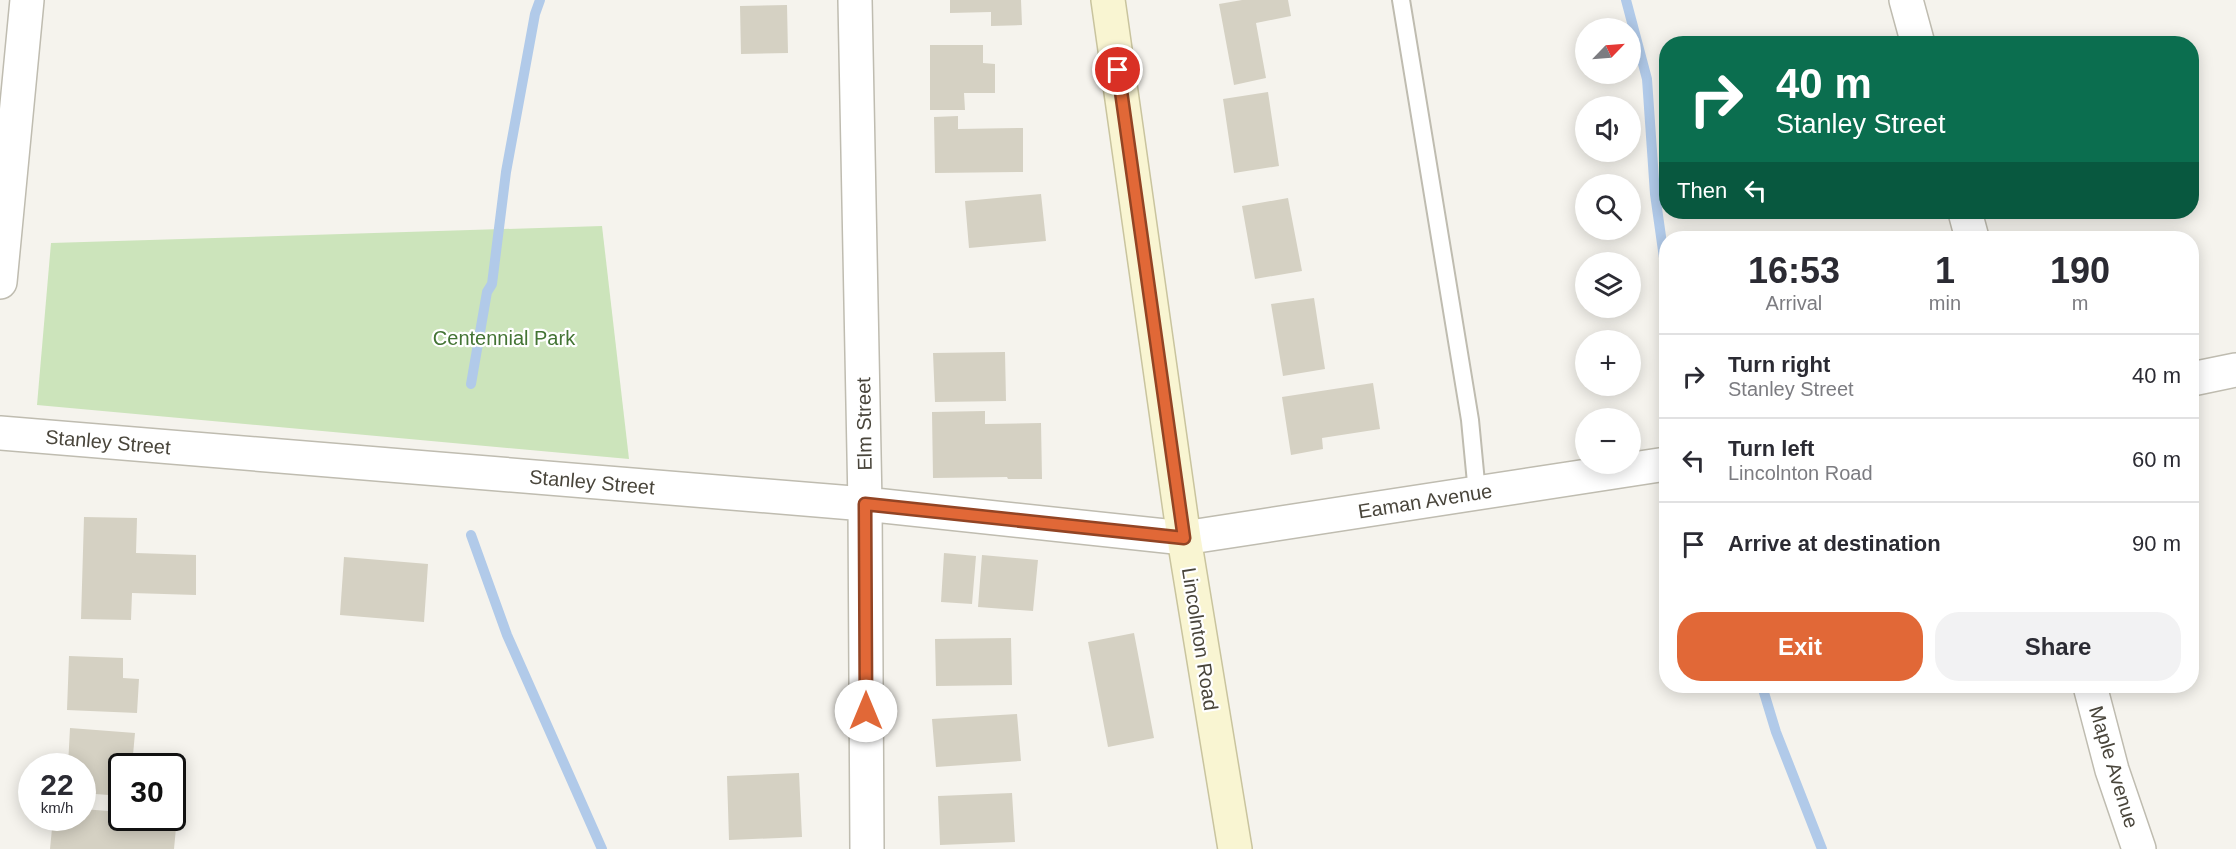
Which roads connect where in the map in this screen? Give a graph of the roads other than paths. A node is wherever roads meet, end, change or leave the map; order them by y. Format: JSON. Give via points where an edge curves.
{"nodes":[{"id":1,"x":27,"y":0,"type":"edge"},
{"id":2,"x":855,"y":0,"type":"edge"},
{"id":3,"x":1108,"y":0,"type":"edge"},
{"id":4,"x":1401,"y":0,"type":"edge"},
{"id":5,"x":1906,"y":0,"type":"edge"},
{"id":6,"x":1916,"y":36,"type":"edge"},
{"id":7,"x":0,"y":282,"type":"edge"},
{"id":8,"x":2236,"y":370,"type":"edge"},
{"id":9,"x":2199,"y":378,"type":"edge"},
{"id":10,"x":0,"y":433,"type":"edge"},
{"id":11,"x":1659,"y":465,"type":"edge"},
{"id":12,"x":1477,"y":493,"type":"junction"},
{"id":13,"x":865,"y":504,"type":"junction"},
{"id":14,"x":1184,"y":538,"type":"junction"},
{"id":15,"x":2092,"y":693,"type":"edge"},
{"id":16,"x":867,"y":849,"type":"edge"},
{"id":17,"x":1235,"y":849,"type":"edge"},
{"id":18,"x":2139,"y":849,"type":"edge"}],
"edges":[{"from":1,"to":7,"type":"street"},
{"from":2,"to":13,"type":"street","name":"Elm Street"},
{"from":3,"to":14,"type":"street","name":"Lincolnton Road"},
{"from":4,"to":12,"type":"lane","via":[[1470,420]]},
{"from":5,"to":6,"type":"street"},
{"from":8,"to":9,"type":"street"},
{"from":10,"to":13,"type":"street","name":"Stanley Street"},
{"from":11,"to":12,"type":"street","name":"Eaman Avenue"},
{"from":12,"to":14,"type":"street","name":"Eaman Avenue"},
{"from":13,"to":14,"type":"street","name":"Stanley Street"},
{"from":13,"to":16,"type":"street","name":"Elm Street"},
{"from":14,"to":17,"type":"street","name":"Lincolnton Road"},
{"from":15,"to":18,"type":"street","name":"Maple Avenue"}]}
